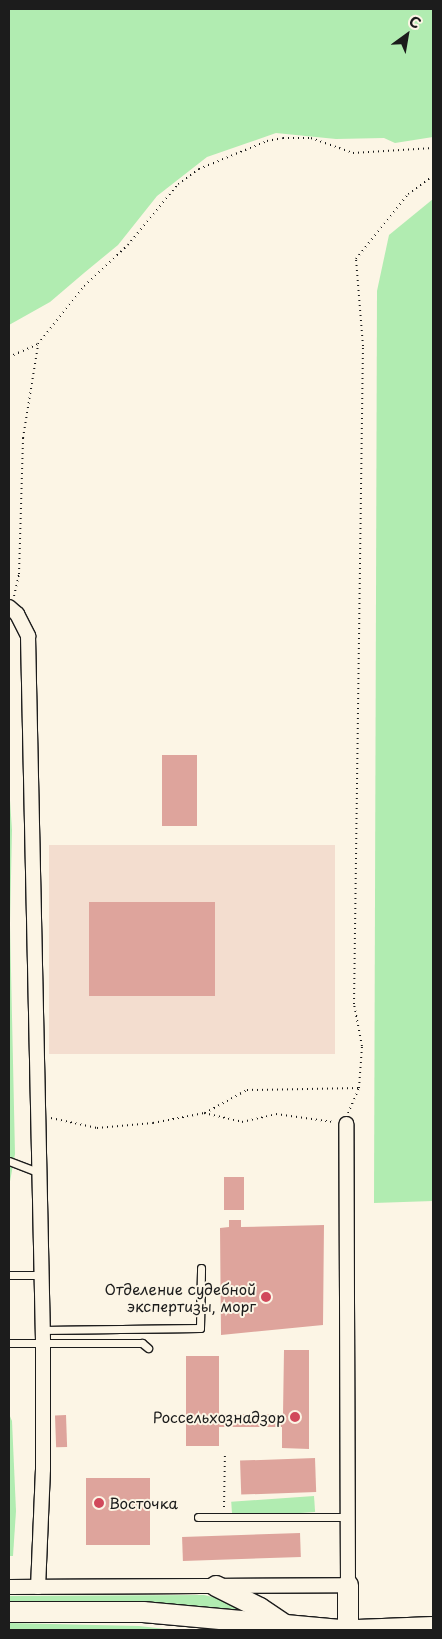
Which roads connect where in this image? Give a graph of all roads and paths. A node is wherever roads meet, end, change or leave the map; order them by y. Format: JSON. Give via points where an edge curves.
{"nodes":[{"id":1,"x":433,"y":148,"type":"edge"},
{"id":2,"x":433,"y":176,"type":"edge"},
{"id":3,"x":38,"y":344,"type":"junction"},
{"id":4,"x":9,"y":357,"type":"edge"},
{"id":5,"x":9,"y":607,"type":"edge"},
{"id":6,"x":359,"y":1088,"type":"junction"},
{"id":7,"x":204,"y":1113,"type":"junction"},
{"id":8,"x":37,"y":1124,"type":"junction"},
{"id":9,"x":346,"y":1124,"type":"junction"},
{"id":10,"x":9,"y":1161,"type":"edge"},
{"id":11,"x":38,"y":1172,"type":"junction"},
{"id":12,"x":201,"y":1268,"type":"dead end"},
{"id":13,"x":9,"y":1275,"type":"edge"},
{"id":14,"x":41,"y":1275,"type":"junction"},
{"id":15,"x":42,"y":1336,"type":"junction"},
{"id":16,"x":9,"y":1343,"type":"edge"},
{"id":17,"x":148,"y":1348,"type":"dead end"},
{"id":18,"x":226,"y":1452,"type":"dead end"},
{"id":19,"x":198,"y":1517,"type":"dead end"},
{"id":20,"x":224,"y":1517,"type":"junction"},
{"id":21,"x":349,"y":1517,"type":"junction"},
{"id":22,"x":348,"y":1585,"type":"junction"},
{"id":23,"x":38,"y":1586,"type":"junction"},
{"id":24,"x":216,"y":1586,"type":"junction"},
{"id":25,"x":9,"y":1587,"type":"edge"},
{"id":26,"x":9,"y":1612,"type":"edge"},
{"id":27,"x":290,"y":1628,"type":"junction"},
{"id":28,"x":431,"y":1628,"type":"edge"},
{"id":29,"x":340,"y":1630,"type":"edge"},
{"id":30,"x":348,"y":1630,"type":"edge"},
{"id":31,"x":357,"y":1630,"type":"edge"}],
"edges":[{"from":1,"to":3,"type":"path","via":[[354,152],[311,138],[283,138],[267,141],[200,169],[178,184],[128,245],[84,286]]},
{"from":2,"to":6,"type":"path","via":[[408,194],[356,259],[362,346],[357,622],[358,851],[354,918],[354,1004],[362,1046]]},
{"from":3,"to":4,"type":"path"},
{"from":3,"to":5,"type":"path","via":[[23,438],[19,574]]},
{"from":5,"to":8,"type":"street","via":[[17,614],[28,636]]},
{"from":6,"to":7,"type":"path","via":[[247,1090]]},
{"from":6,"to":9,"type":"path","via":[[349,1106]]},
{"from":7,"to":8,"type":"path","via":[[153,1123],[97,1128],[50,1118]]},
{"from":7,"to":9,"type":"path","via":[[242,1122],[276,1114]]},
{"from":8,"to":11,"type":"street"},
{"from":9,"to":21,"type":"street"},
{"from":10,"to":11,"type":"lane"},
{"from":11,"to":14,"type":"street"},
{"from":12,"to":15,"type":"lane","via":[[200,1328]]},
{"from":13,"to":14,"type":"lane"},
{"from":14,"to":15,"type":"street"},
{"from":15,"to":16,"type":"lane"},
{"from":15,"to":17,"type":"lane","via":[[142,1343]]},
{"from":15,"to":23,"type":"street"},
{"from":18,"to":20,"type":"path"},
{"from":19,"to":20,"type":"lane"},
{"from":20,"to":21,"type":"lane"},
{"from":21,"to":22,"type":"street"},
{"from":22,"to":24,"type":"street"},
{"from":22,"to":30,"type":"main road"},
{"from":23,"to":24,"type":"street"},
{"from":23,"to":25,"type":"street"},
{"from":24,"to":27,"type":"main road","via":[[260,1608]]},
{"from":26,"to":27,"type":"main road","via":[[143,1612]]},
{"from":27,"to":29,"type":"main road"},
{"from":28,"to":31,"type":"main road"}]}
